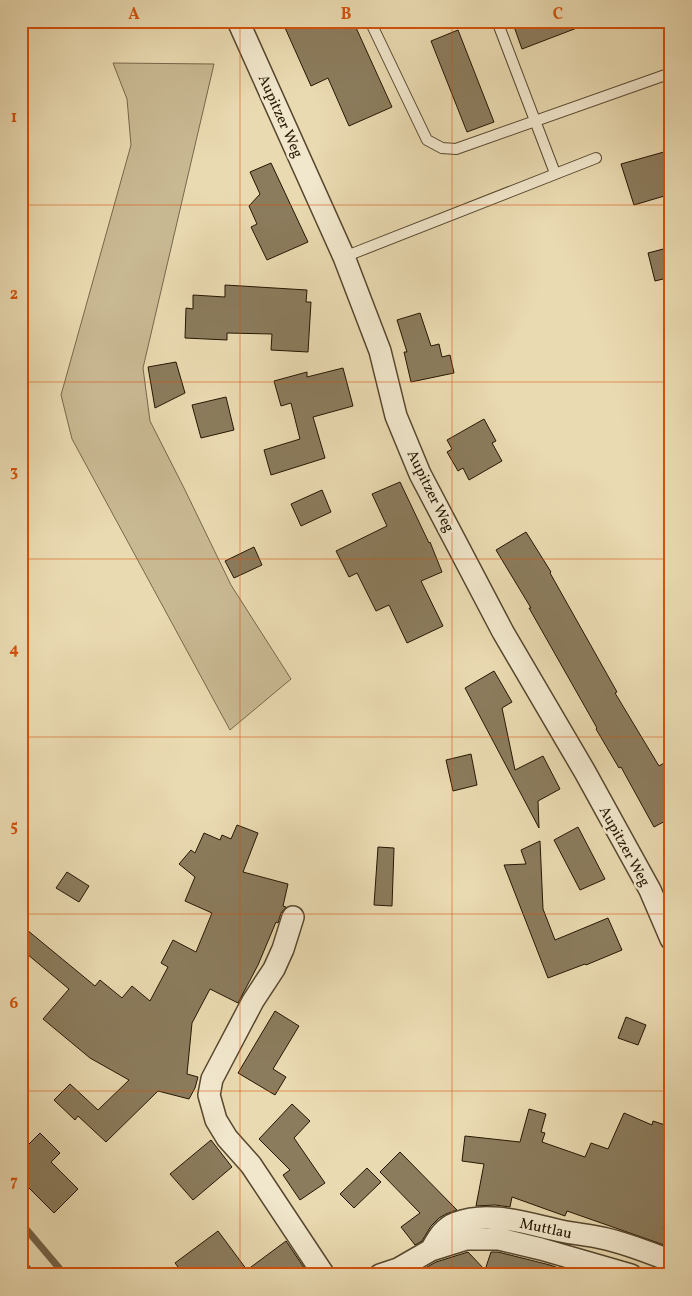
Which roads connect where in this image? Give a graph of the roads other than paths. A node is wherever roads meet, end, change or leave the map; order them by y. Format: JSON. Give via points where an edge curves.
{"nodes":[{"id":1,"x":238,"y":21,"type":"edge"},
{"id":2,"x":370,"y":21,"type":"edge"},
{"id":3,"x":497,"y":21,"type":"edge"},
{"id":4,"x":671,"y":74,"type":"edge"},
{"id":5,"x":535,"y":122,"type":"junction"},
{"id":6,"x":596,"y":158,"type":"dead end"},
{"id":7,"x":555,"y":173,"type":"junction"},
{"id":8,"x":344,"y":257,"type":"junction"},
{"id":9,"x":293,"y":917,"type":"dead end"},
{"id":10,"x":671,"y":939,"type":"edge"},
{"id":11,"x":431,"y":1250,"type":"junction"},
{"id":12,"x":671,"y":1261,"type":"edge"},
{"id":13,"x":324,"y":1275,"type":"edge"},
{"id":14,"x":380,"y":1275,"type":"edge"},
{"id":15,"x":631,"y":1275,"type":"edge"}],
"edges":[{"from":1,"to":8,"type":"street","name":"Aupitzer Weg"},
{"from":2,"to":5,"type":"lane","via":[[427,140],[442,148],[456,149]]},
{"from":3,"to":5,"type":"lane"},
{"from":4,"to":5,"type":"lane"},
{"from":5,"to":7,"type":"lane"},
{"from":6,"to":7,"type":"lane"},
{"from":7,"to":8,"type":"lane"},
{"from":8,"to":10,"type":"street","name":"Aupitzer Weg","via":[[380,351],[396,416],[420,474],[503,632],[650,890]]},
{"from":9,"to":13,"type":"street","via":[[274,970],[253,1001],[212,1079],[209,1096],[216,1120],[227,1138],[251,1165]]},
{"from":11,"to":12,"type":"street","name":"Muttlau","via":[[441,1232],[454,1223],[490,1218],[601,1237]]},
{"from":11,"to":14,"type":"street","name":"Muttlau","via":[[398,1269]]},
{"from":11,"to":15,"type":"street","name":"Muttlau","via":[[466,1239],[499,1239]]}]}
